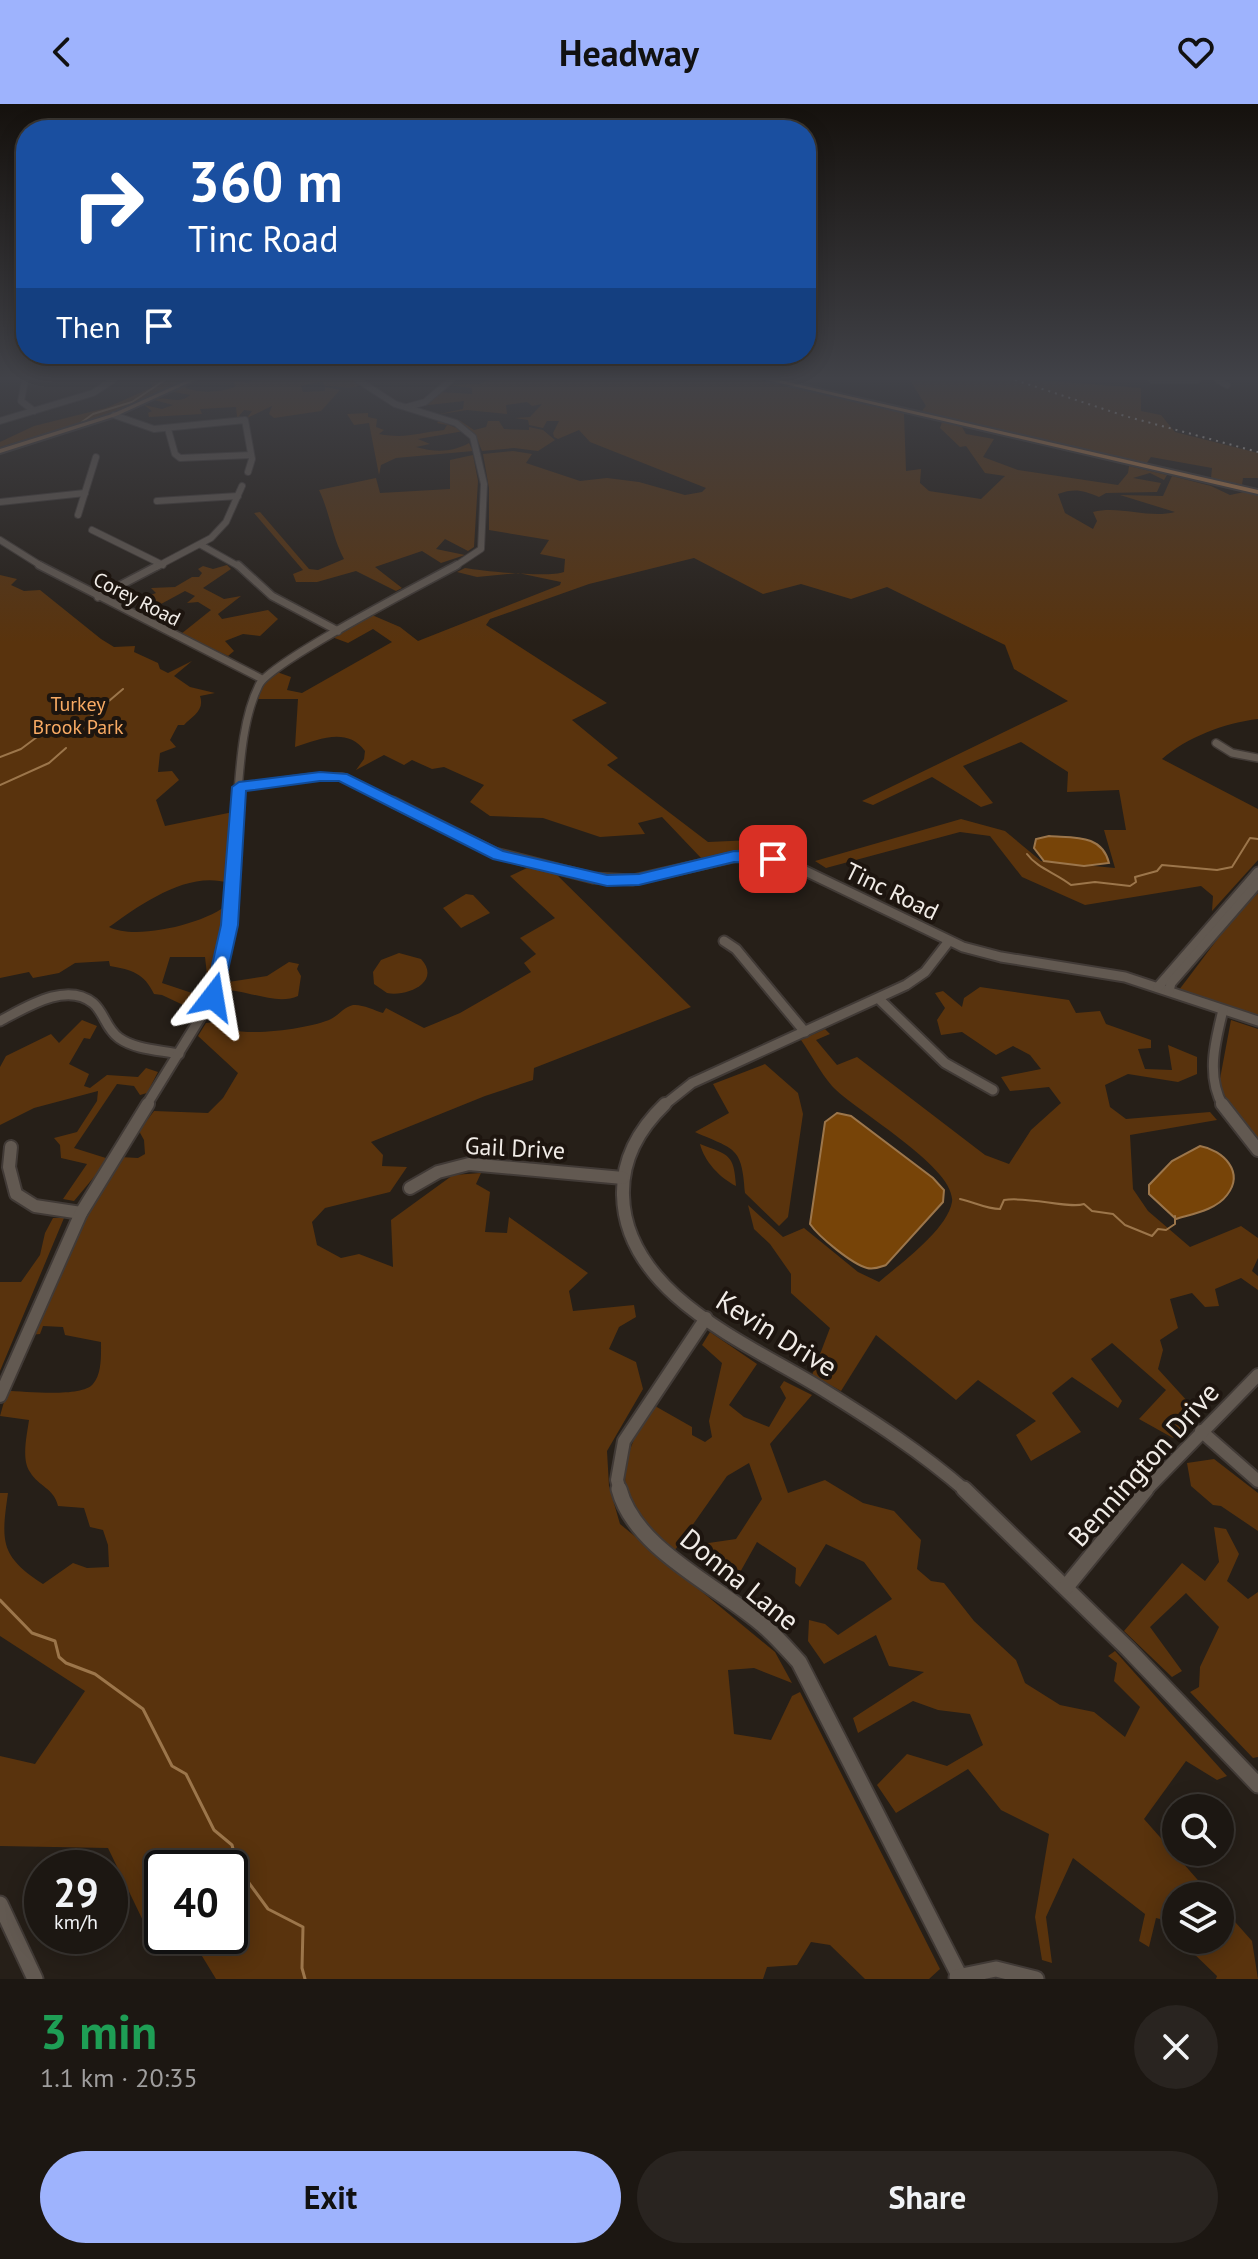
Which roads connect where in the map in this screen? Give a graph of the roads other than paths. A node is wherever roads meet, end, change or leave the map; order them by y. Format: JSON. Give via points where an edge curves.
{"nodes":[{"id":1,"x":93,"y":468,"type":"edge"},
{"id":2,"x":249,"y":468,"type":"edge"},
{"id":3,"x":481,"y":468,"type":"edge"},
{"id":4,"x":1151,"y":468,"type":"edge"},
{"id":5,"x":248,"y":472,"type":"dead end"},
{"id":6,"x":242,"y":486,"type":"dead end"},
{"id":7,"x":1258,"y":492,"type":"edge"},
{"id":8,"x":85,"y":493,"type":"junction"},
{"id":9,"x":238,"y":496,"type":"junction"},
{"id":10,"x":157,"y":501,"type":"dead end"},
{"id":11,"x":0,"y":502,"type":"edge"},
{"id":12,"x":78,"y":515,"type":"dead end"},
{"id":13,"x":92,"y":530,"type":"dead end"},
{"id":14,"x":0,"y":540,"type":"edge"},
{"id":15,"x":201,"y":545,"type":"junction"},
{"id":16,"x":163,"y":565,"type":"junction"},
{"id":17,"x":98,"y":597,"type":"junction"},
{"id":18,"x":338,"y":631,"type":"junction"},
{"id":19,"x":262,"y":679,"type":"junction"},
{"id":20,"x":1216,"y":743,"type":"dead end"},
{"id":21,"x":1258,"y":758,"type":"edge"},
{"id":22,"x":239,"y":787,"type":"junction"},
{"id":23,"x":1258,"y":872,"type":"edge"},
{"id":24,"x":1258,"y":883,"type":"edge"},
{"id":25,"x":724,"y":941,"type":"dead end"},
{"id":26,"x":949,"y":941,"type":"junction"},
{"id":27,"x":1158,"y":987,"type":"junction"},
{"id":28,"x":1169,"y":991,"type":"junction"},
{"id":29,"x":879,"y":999,"type":"junction"},
{"id":30,"x":1223,"y":1010,"type":"junction"},
{"id":31,"x":0,"y":1021,"type":"edge"},
{"id":32,"x":1258,"y":1021,"type":"edge"},
{"id":33,"x":805,"y":1032,"type":"junction"},
{"id":34,"x":179,"y":1054,"type":"junction"},
{"id":35,"x":993,"y":1090,"type":"dead end"},
{"id":36,"x":11,"y":1147,"type":"dead end"},
{"id":37,"x":1258,"y":1150,"type":"edge"},
{"id":38,"x":623,"y":1178,"type":"junction"},
{"id":39,"x":410,"y":1188,"type":"dead end"},
{"id":40,"x":81,"y":1213,"type":"junction"},
{"id":41,"x":706,"y":1318,"type":"junction"},
{"id":42,"x":1258,"y":1375,"type":"edge"},
{"id":43,"x":0,"y":1396,"type":"edge"},
{"id":44,"x":1201,"y":1431,"type":"junction"},
{"id":45,"x":1258,"y":1481,"type":"edge"},
{"id":46,"x":1066,"y":1587,"type":"junction"},
{"id":47,"x":1258,"y":1785,"type":"edge"},
{"id":48,"x":0,"y":1904,"type":"edge"},
{"id":49,"x":957,"y":1977,"type":"edge"},
{"id":50,"x":35,"y":1979,"type":"edge"},
{"id":51,"x":1036,"y":1979,"type":"edge"}],
"edges":[{"from":1,"to":8,"type":"street"},
{"from":2,"to":5,"type":"street"},
{"from":3,"to":18,"type":"street","via":[[482,546],[468,559]]},
{"from":4,"to":7,"type":"highway"},
{"from":6,"to":9,"type":"street"},
{"from":8,"to":11,"type":"street"},
{"from":8,"to":12,"type":"street"},
{"from":9,"to":10,"type":"street"},
{"from":9,"to":15,"type":"street","via":[[223,526]]},
{"from":13,"to":16,"type":"street"},
{"from":14,"to":17,"type":"street","name":"Corey Road"},
{"from":15,"to":16,"type":"street"},
{"from":15,"to":18,"type":"street","via":[[232,560],[272,596]]},
{"from":16,"to":17,"type":"street"},
{"from":17,"to":19,"type":"street","name":"Corey Road"},
{"from":18,"to":19,"type":"street"},
{"from":19,"to":22,"type":"street","via":[[244,731]]},
{"from":20,"to":21,"type":"street"},
{"from":22,"to":26,"type":"street","name":"Tinc Road","via":[[342,777],[499,855],[607,880],[639,879],[734,856],[773,859]]},
{"from":22,"to":34,"type":"street","via":[[225,950],[212,1001]]},
{"from":23,"to":27,"type":"street"},
{"from":24,"to":28,"type":"street"},
{"from":25,"to":33,"type":"street"},
{"from":26,"to":27,"type":"street","name":"Tinc Road","via":[[993,955]]},
{"from":26,"to":29,"type":"street","name":"Kevin Drive","via":[[925,972]]},
{"from":27,"to":28,"type":"street","name":"Tinc Road"},
{"from":28,"to":30,"type":"street","name":"Tinc Road"},
{"from":29,"to":33,"type":"street","name":"Kevin Drive"},
{"from":29,"to":35,"type":"street","via":[[931,1053]]},
{"from":30,"to":32,"type":"street","name":"Tinc Road"},
{"from":30,"to":37,"type":"street","via":[[1213,1086],[1228,1117]]},
{"from":31,"to":34,"type":"street","via":[[52,998],[81,997],[93,1003],[120,1040]]},
{"from":33,"to":38,"type":"street","name":"Kevin Drive","via":[[692,1083],[665,1101],[636,1137]]},
{"from":34,"to":40,"type":"street"},
{"from":36,"to":40,"type":"street","via":[[3,1174],[12,1197],[34,1207]]},
{"from":38,"to":39,"type":"street","name":"Gail Drive","via":[[469,1164],[438,1172]]},
{"from":38,"to":41,"type":"street","name":"Kevin Drive","via":[[626,1218],[643,1259],[661,1282]]},
{"from":40,"to":43,"type":"street"},
{"from":41,"to":46,"type":"street","name":"Kevin Drive","via":[[940,1468]]},
{"from":41,"to":49,"type":"street","name":"Donna Lane","via":[[624,1441],[617,1480],[624,1507],[648,1538],[764,1626],[799,1662]]},
{"from":42,"to":44,"type":"street","name":"Bennington Drive"},
{"from":44,"to":45,"type":"street"},
{"from":44,"to":46,"type":"street","name":"Bennington Drive","via":[[1121,1517]]},
{"from":46,"to":47,"type":"street","name":"Kevin Drive"},
{"from":48,"to":50,"type":"street"},
{"from":49,"to":51,"type":"street","via":[[996,1969]]}]}
